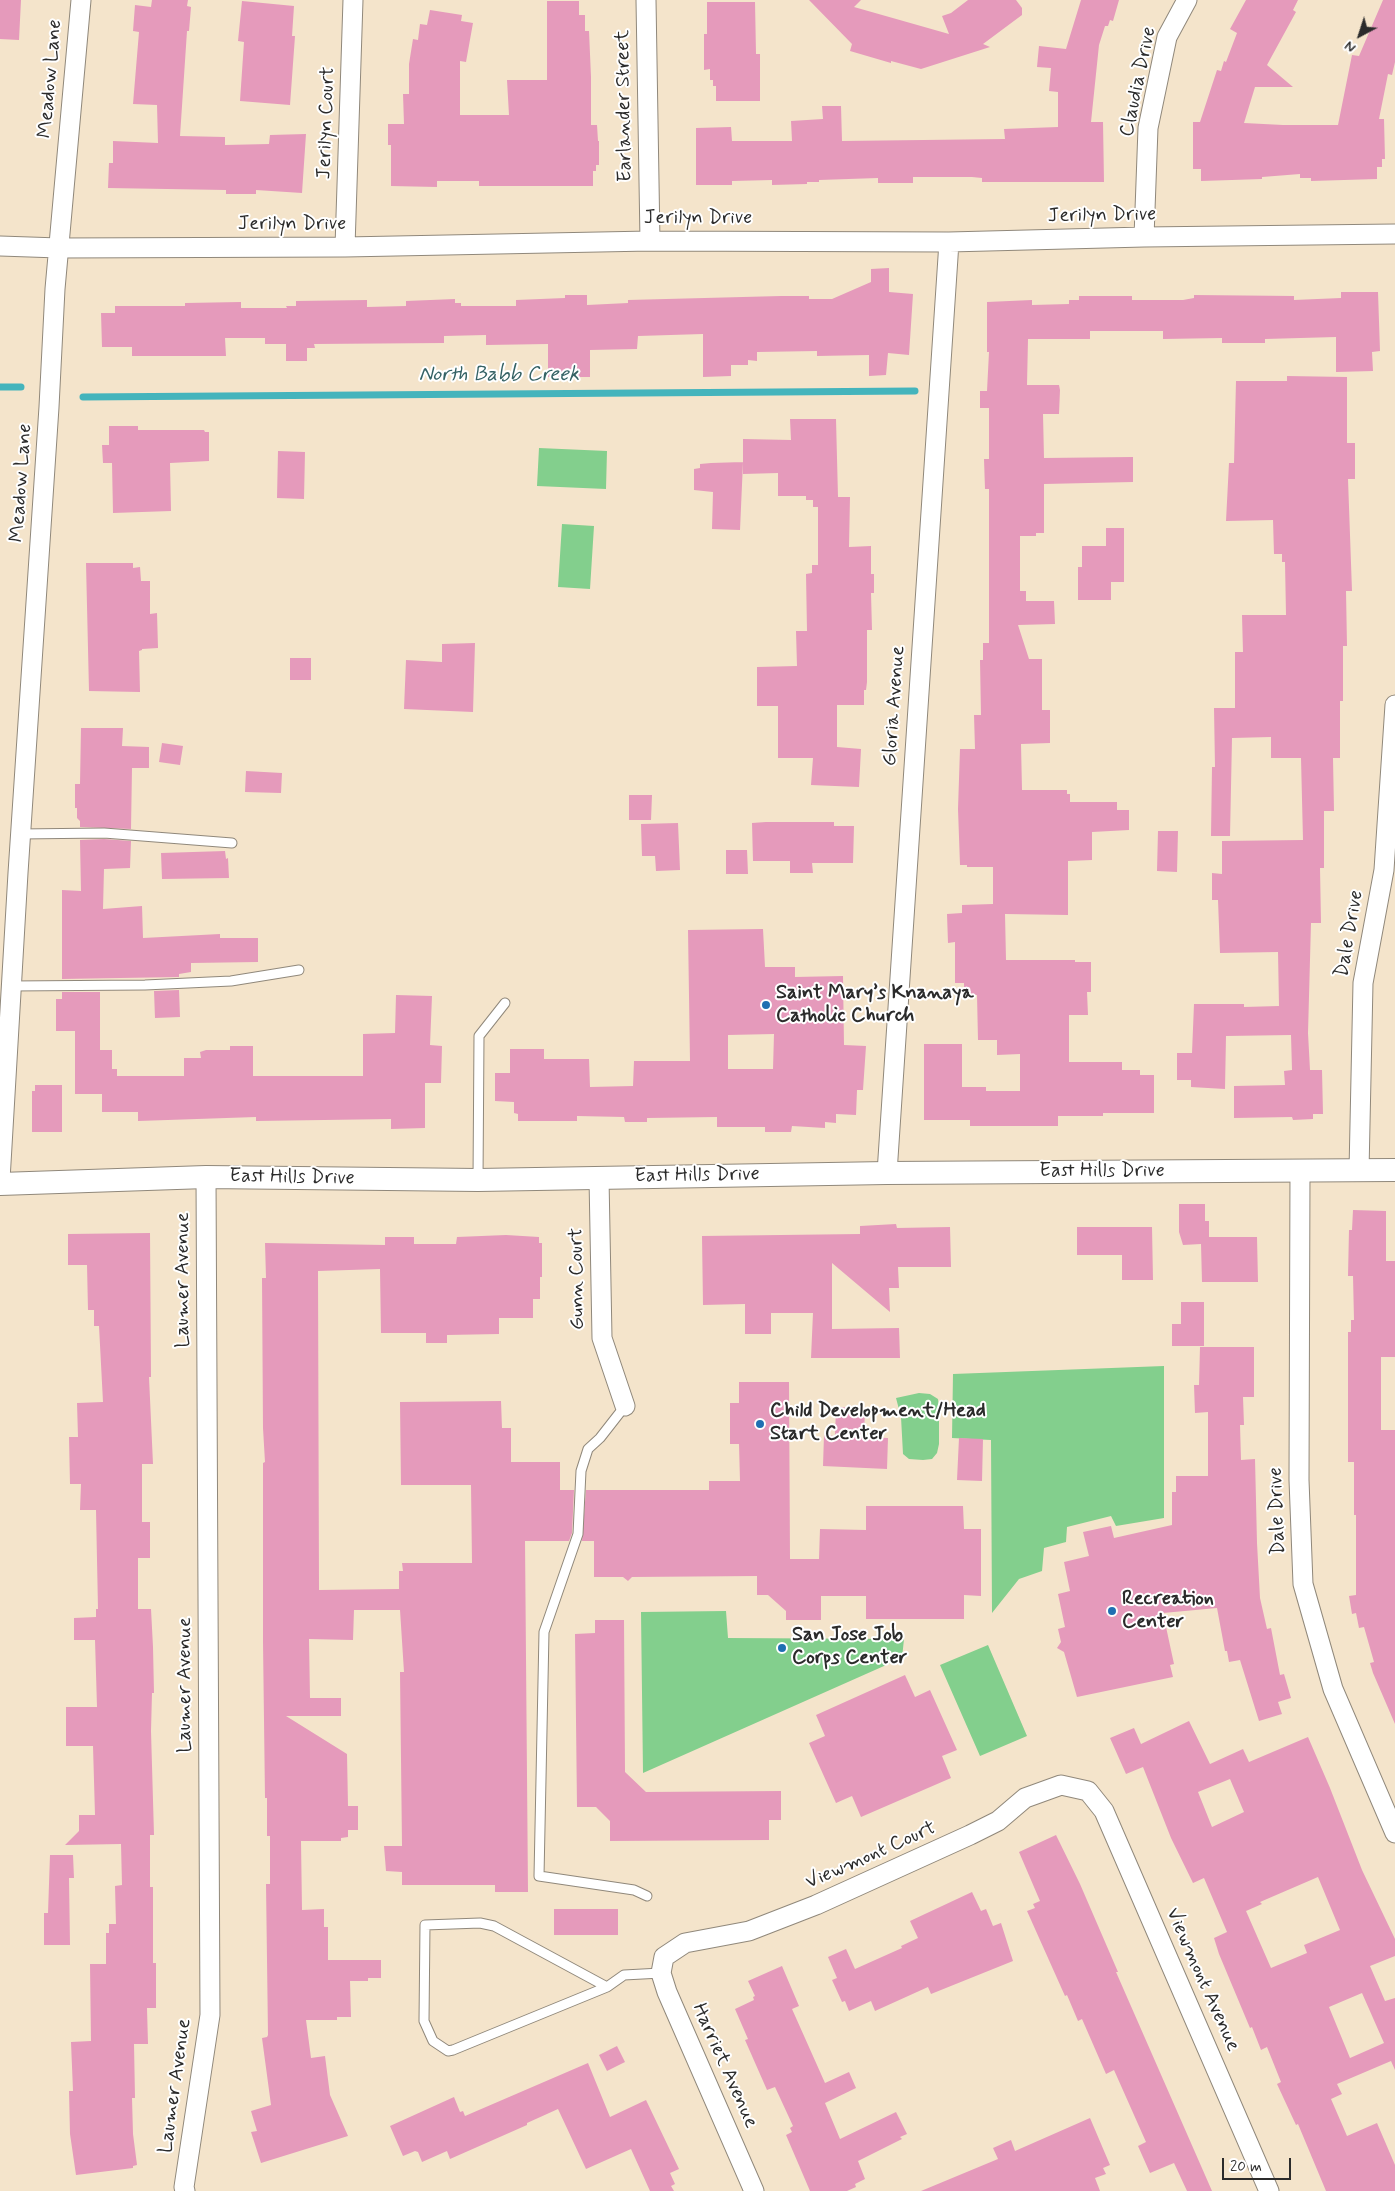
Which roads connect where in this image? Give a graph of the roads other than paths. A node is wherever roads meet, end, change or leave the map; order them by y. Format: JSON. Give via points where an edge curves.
{"nodes":[{"id":1,"x":80,"y":0,"type":"edge"},
{"id":2,"x":353,"y":0,"type":"edge"},
{"id":3,"x":646,"y":0,"type":"edge"},
{"id":4,"x":1186,"y":0,"type":"edge"},
{"id":5,"x":1395,"y":234,"type":"edge"},
{"id":6,"x":1144,"y":237,"type":"junction"},
{"id":7,"x":650,"y":241,"type":"junction"},
{"id":8,"x":949,"y":242,"type":"junction"},
{"id":9,"x":0,"y":246,"type":"edge"},
{"id":10,"x":345,"y":247,"type":"junction"},
{"id":11,"x":59,"y":248,"type":"junction"},
{"id":12,"x":1395,"y":705,"type":"edge"},
{"id":13,"x":20,"y":834,"type":"junction"},
{"id":14,"x":232,"y":843,"type":"dead end"},
{"id":15,"x":299,"y":970,"type":"dead end"},
{"id":16,"x":11,"y":986,"type":"junction"},
{"id":17,"x":505,"y":1003,"type":"dead end"},
{"id":18,"x":1395,"y":1170,"type":"edge"},
{"id":19,"x":1300,"y":1171,"type":"junction"},
{"id":20,"x":1359,"y":1171,"type":"junction"},
{"id":21,"x":887,"y":1173,"type":"junction"},
{"id":22,"x":206,"y":1177,"type":"junction"},
{"id":23,"x":598,"y":1178,"type":"junction"},
{"id":24,"x":0,"y":1180,"type":"edge"},
{"id":25,"x":478,"y":1180,"type":"junction"},
{"id":26,"x":0,"y":1184,"type":"edge"},
{"id":27,"x":625,"y":1406,"type":"joint"},
{"id":28,"x":1088,"y":1790,"type":"joint"},
{"id":29,"x":1395,"y":1833,"type":"edge"},
{"id":30,"x":647,"y":1896,"type":"dead end"},
{"id":31,"x":662,"y":1965,"type":"junction"},
{"id":32,"x":607,"y":1987,"type":"junction"},
{"id":33,"x":185,"y":2191,"type":"edge"},
{"id":34,"x":754,"y":2191,"type":"edge"},
{"id":35,"x":1269,"y":2191,"type":"edge"}],
"edges":[{"from":1,"to":11,"type":"street","name":"Meadow Lane"},
{"from":2,"to":10,"type":"street","name":"Jerilyn Court"},
{"from":3,"to":7,"type":"street","name":"Earlander Street"},
{"from":4,"to":6,"type":"street","name":"Claudia Drive","via":[[1167,37],[1148,128]]},
{"from":5,"to":6,"type":"street","name":"Jerilyn Drive"},
{"from":6,"to":8,"type":"street","name":"Jerilyn Drive"},
{"from":7,"to":8,"type":"street","name":"Jerilyn Drive"},
{"from":7,"to":10,"type":"street","name":"Jerilyn Drive"},
{"from":8,"to":21,"type":"street","name":"Gloria Avenue"},
{"from":9,"to":11,"type":"street","name":"Jerilyn Drive"},
{"from":10,"to":11,"type":"street","name":"Jerilyn Drive"},
{"from":11,"to":13,"type":"street","name":"Meadow Lane"},
{"from":12,"to":20,"type":"street","name":"Dale Drive","via":[[1384,870],[1363,983]]},
{"from":13,"to":14,"type":"lane","via":[[104,833]]},
{"from":13,"to":16,"type":"street","name":"Meadow Lane"},
{"from":15,"to":16,"type":"lane","via":[[222,981]]},
{"from":16,"to":24,"type":"street","name":"Meadow Lane"},
{"from":17,"to":25,"type":"lane","via":[[479,1036]]},
{"from":18,"to":20,"type":"street","name":"East Hills Drive"},
{"from":19,"to":20,"type":"street","name":"East Hills Drive"},
{"from":19,"to":21,"type":"street","name":"East Hills Drive"},
{"from":19,"to":29,"type":"street","name":"Dale Drive","via":[[1303,1584],[1333,1689]]},
{"from":21,"to":23,"type":"street","name":"East Hills Drive"},
{"from":22,"to":25,"type":"street","name":"East Hills Drive"},
{"from":22,"to":26,"type":"street","name":"East Hills Drive"},
{"from":22,"to":33,"type":"street","name":"Laumer Avenue","via":[[210,2015]]},
{"from":23,"to":25,"type":"street","name":"East Hills Drive"},
{"from":23,"to":27,"type":"street","name":"Gunn Court","via":[[602,1338]]},
{"from":27,"to":30,"type":"lane","via":[[588,1449],[581,1471],[578,1534],[544,1632],[539,1876],[634,1890]]},
{"from":28,"to":31,"type":"street","name":"Viewmont Court","via":[[1061,1785],[1025,1798],[998,1821],[929,1856],[749,1931],[685,1943]]},
{"from":28,"to":35,"type":"street","name":"Viewmont Avenue","via":[[1104,1811]]},
{"from":31,"to":32,"type":"lane","via":[[624,1975]]},
{"from":31,"to":34,"type":"street","name":"Harriet Avenue","via":[[666,1992]]},
{"from":32,"to":32,"type":"lane","via":[[453,2050],[442,2048],[433,2041],[424,2020],[425,1925],[480,1923],[494,1926]]}]}
